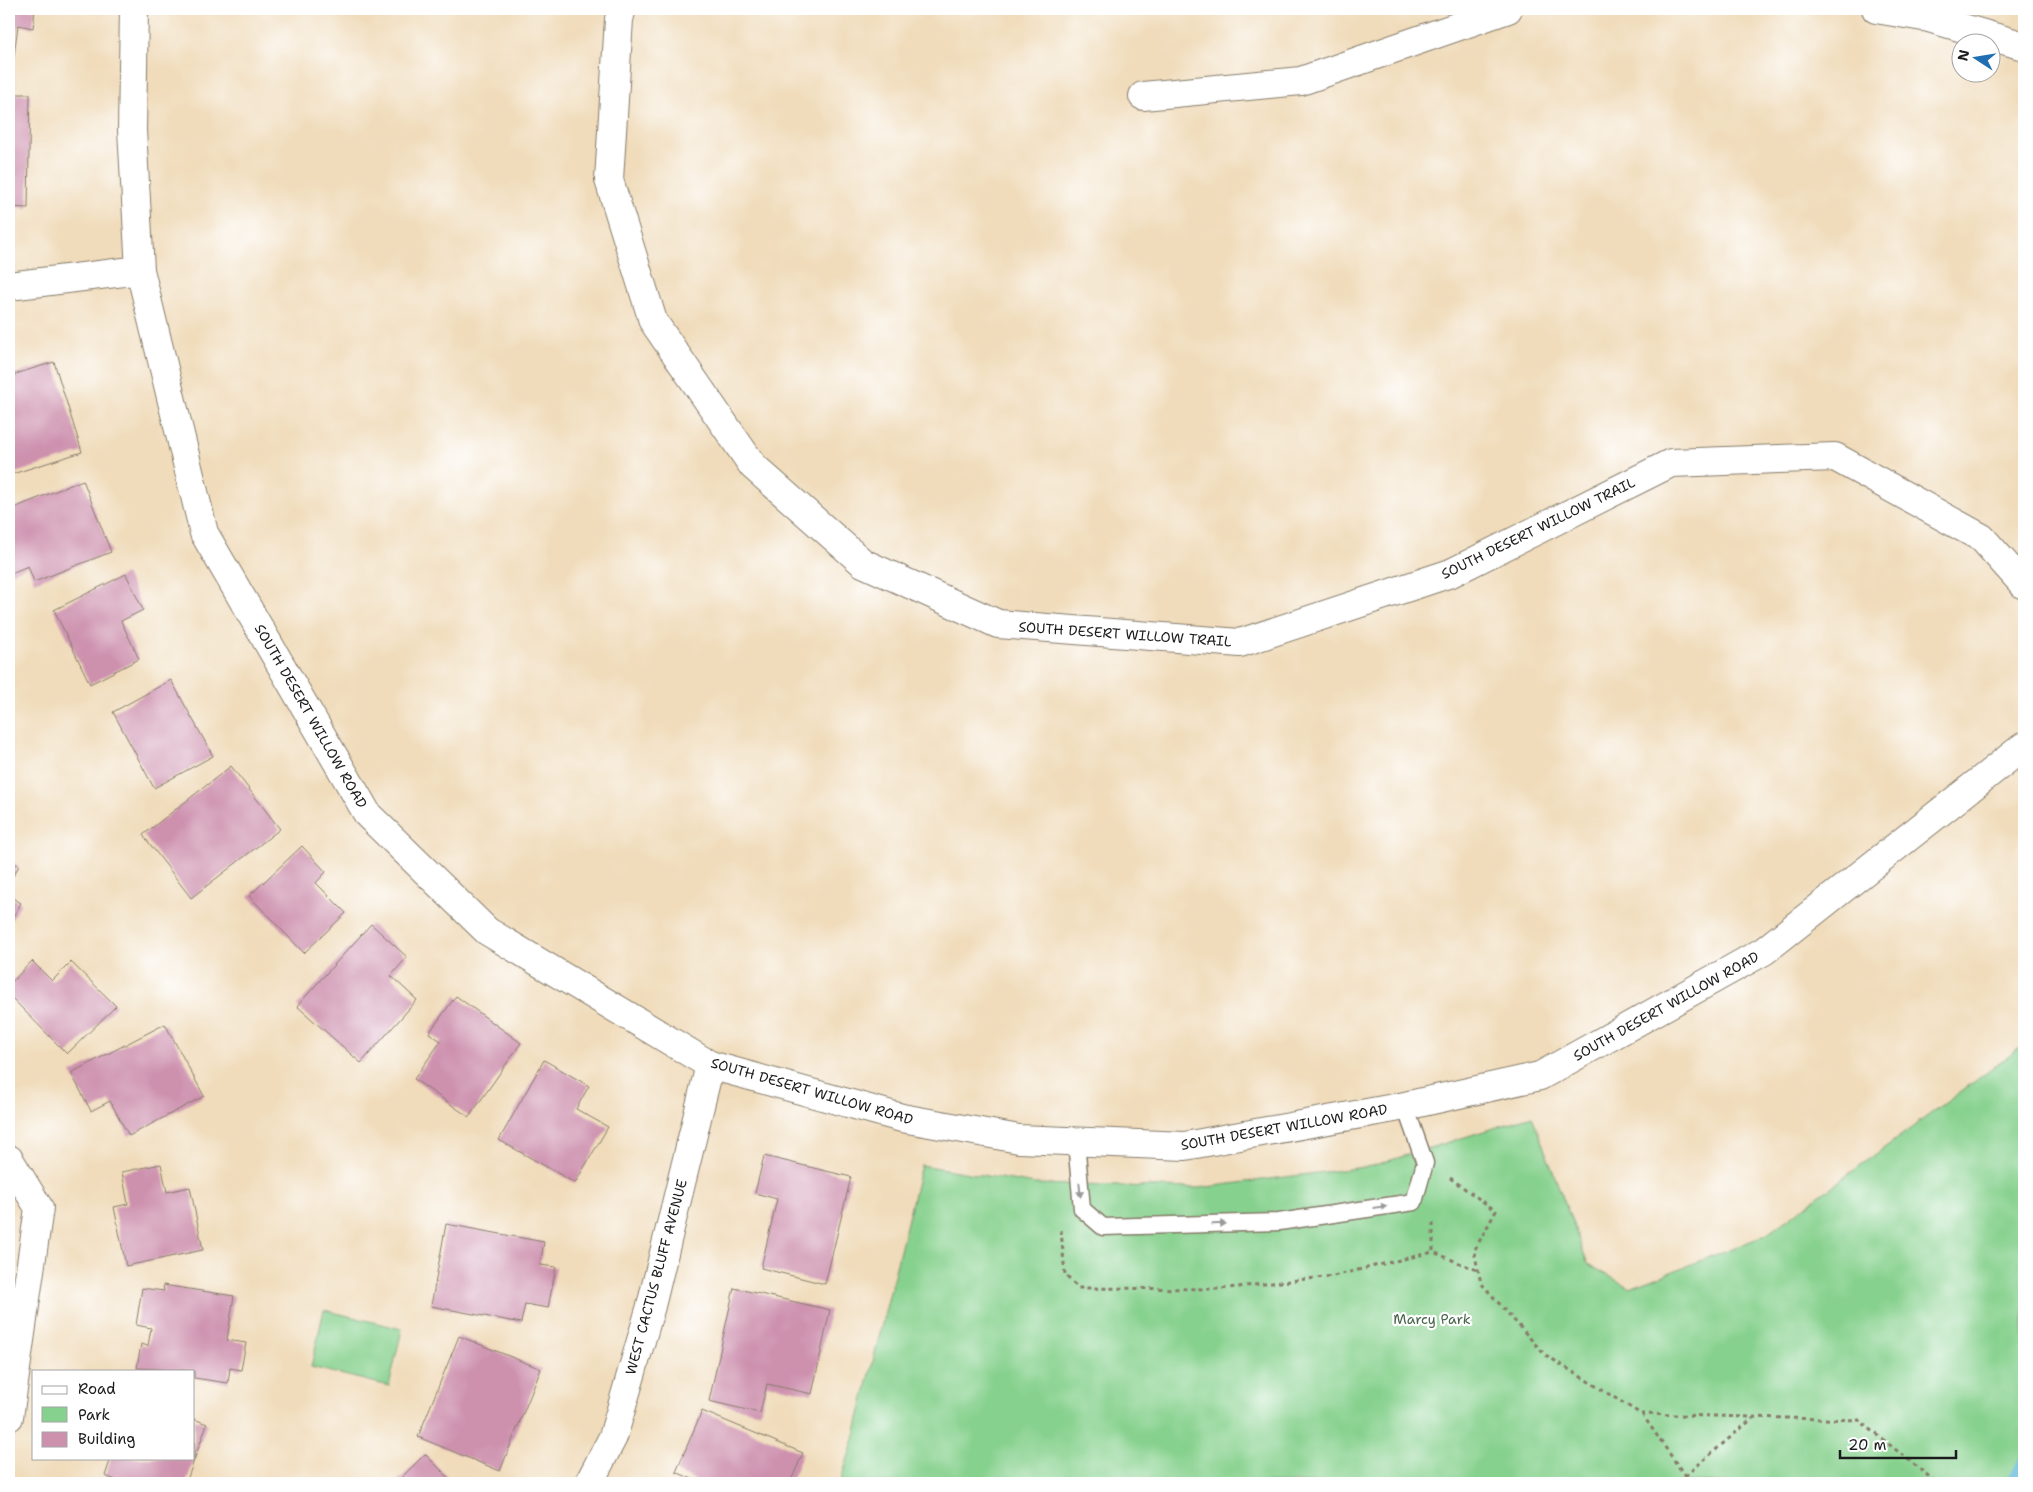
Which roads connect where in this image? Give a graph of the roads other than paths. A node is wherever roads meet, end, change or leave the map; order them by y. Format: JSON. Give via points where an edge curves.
{"nodes":[{"id":1,"x":134,"y":9,"type":"edge"},
{"id":2,"x":622,"y":9,"type":"edge"},
{"id":3,"x":1508,"y":9,"type":"edge"},
{"id":4,"x":1876,"y":9,"type":"edge"},
{"id":5,"x":2024,"y":46,"type":"edge"},
{"id":6,"x":1142,"y":96,"type":"dead end"},
{"id":7,"x":140,"y":270,"type":"junction"},
{"id":8,"x":9,"y":286,"type":"edge"},
{"id":9,"x":2024,"y":585,"type":"edge"},
{"id":10,"x":2024,"y":746,"type":"edge"},
{"id":11,"x":710,"y":1065,"type":"junction"},
{"id":12,"x":1405,"y":1106,"type":"junction"},
{"id":13,"x":1076,"y":1141,"type":"junction"},
{"id":14,"x":9,"y":1158,"type":"edge"},
{"id":15,"x":9,"y":1417,"type":"edge"},
{"id":16,"x":589,"y":1483,"type":"edge"}],
"edges":[{"from":1,"to":7,"type":"street","name":"SOUTH DESERT WILLOW ROAD","via":[[132,130]]},
{"from":2,"to":9,"type":"street","name":"SOUTH DESERT WILLOW TRAIL","via":[[609,180],[653,321],[753,466],[863,563],[998,624],[1240,643],[1451,573],[1671,463],[1836,457],[1982,538]]},
{"from":3,"to":6,"type":"street","via":[[1301,81]]},
{"from":4,"to":5,"type":"street","via":[[1929,18]]},
{"from":7,"to":8,"type":"street"},
{"from":7,"to":11,"type":"street","name":"SOUTH DESERT WILLOW ROAD","via":[[204,533],[368,815],[487,931]]},
{"from":10,"to":12,"type":"street","name":"SOUTH DESERT WILLOW ROAD","via":[[1764,951],[1540,1076]]},
{"from":11,"to":13,"type":"street","name":"SOUTH DESERT WILLOW ROAD","via":[[902,1118],[1019,1139]]},
{"from":11,"to":16,"type":"street","name":"WEST CACTUS BLUFF AVENUE","via":[[650,1306],[613,1437]]},
{"from":12,"to":13,"type":"street","name":"SOUTH DESERT WILLOW ROAD","via":[[1185,1146]]},
{"from":13,"to":12,"type":"lane","one_way":true,"via":[[1082,1209],[1103,1227],[1279,1222],[1414,1202],[1425,1163]]},
{"from":14,"to":15,"type":"street","via":[[39,1208]]}]}
